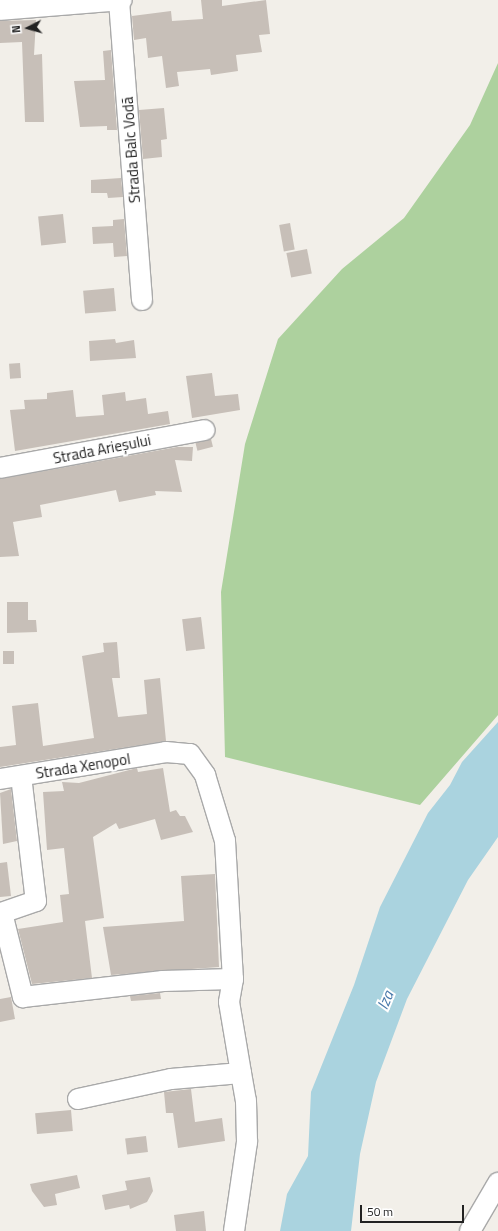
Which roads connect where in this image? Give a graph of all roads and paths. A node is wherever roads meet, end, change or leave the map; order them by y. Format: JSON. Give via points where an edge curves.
{"nodes":[{"id":1,"x":120,"y":0,"type":"edge"},
{"id":2,"x":0,"y":10,"type":"edge"},
{"id":3,"x":142,"y":300,"type":"dead end"},
{"id":4,"x":205,"y":430,"type":"dead end"},
{"id":5,"x":0,"y":468,"type":"edge"},
{"id":6,"x":21,"y":776,"type":"junction"},
{"id":7,"x":0,"y":779,"type":"edge"},
{"id":8,"x":233,"y":979,"type":"junction"},
{"id":9,"x":241,"y":1073,"type":"junction"},
{"id":10,"x":78,"y":1099,"type":"dead end"},
{"id":11,"x":498,"y":1183,"type":"edge"},
{"id":12,"x":234,"y":1231,"type":"edge"},
{"id":13,"x":470,"y":1231,"type":"edge"}],
"edges":[{"from":1,"to":2,"type":"street","name":"Strada Balc Vodă"},
{"from":1,"to":3,"type":"street","name":"Strada Balc Vodă"},
{"from":4,"to":5,"type":"street","name":"Strada Arieșului"},
{"from":6,"to":7,"type":"street","name":"Strada Xenopol"},
{"from":6,"to":8,"type":"street","name":"Strada Xenopol","via":[[166,752],[190,754],[205,775],[225,841]]},
{"from":6,"to":8,"type":"street","via":[[36,901],[2,913],[23,997],[162,981]]},
{"from":8,"to":9,"type":"street","name":"Strada Xenopol","via":[[229,1002]]},
{"from":9,"to":10,"type":"street","via":[[171,1079]]},
{"from":9,"to":12,"type":"street","name":"Strada Xenopol","via":[[246,1101],[247,1142]]},
{"from":11,"to":13,"type":"street"}]}
